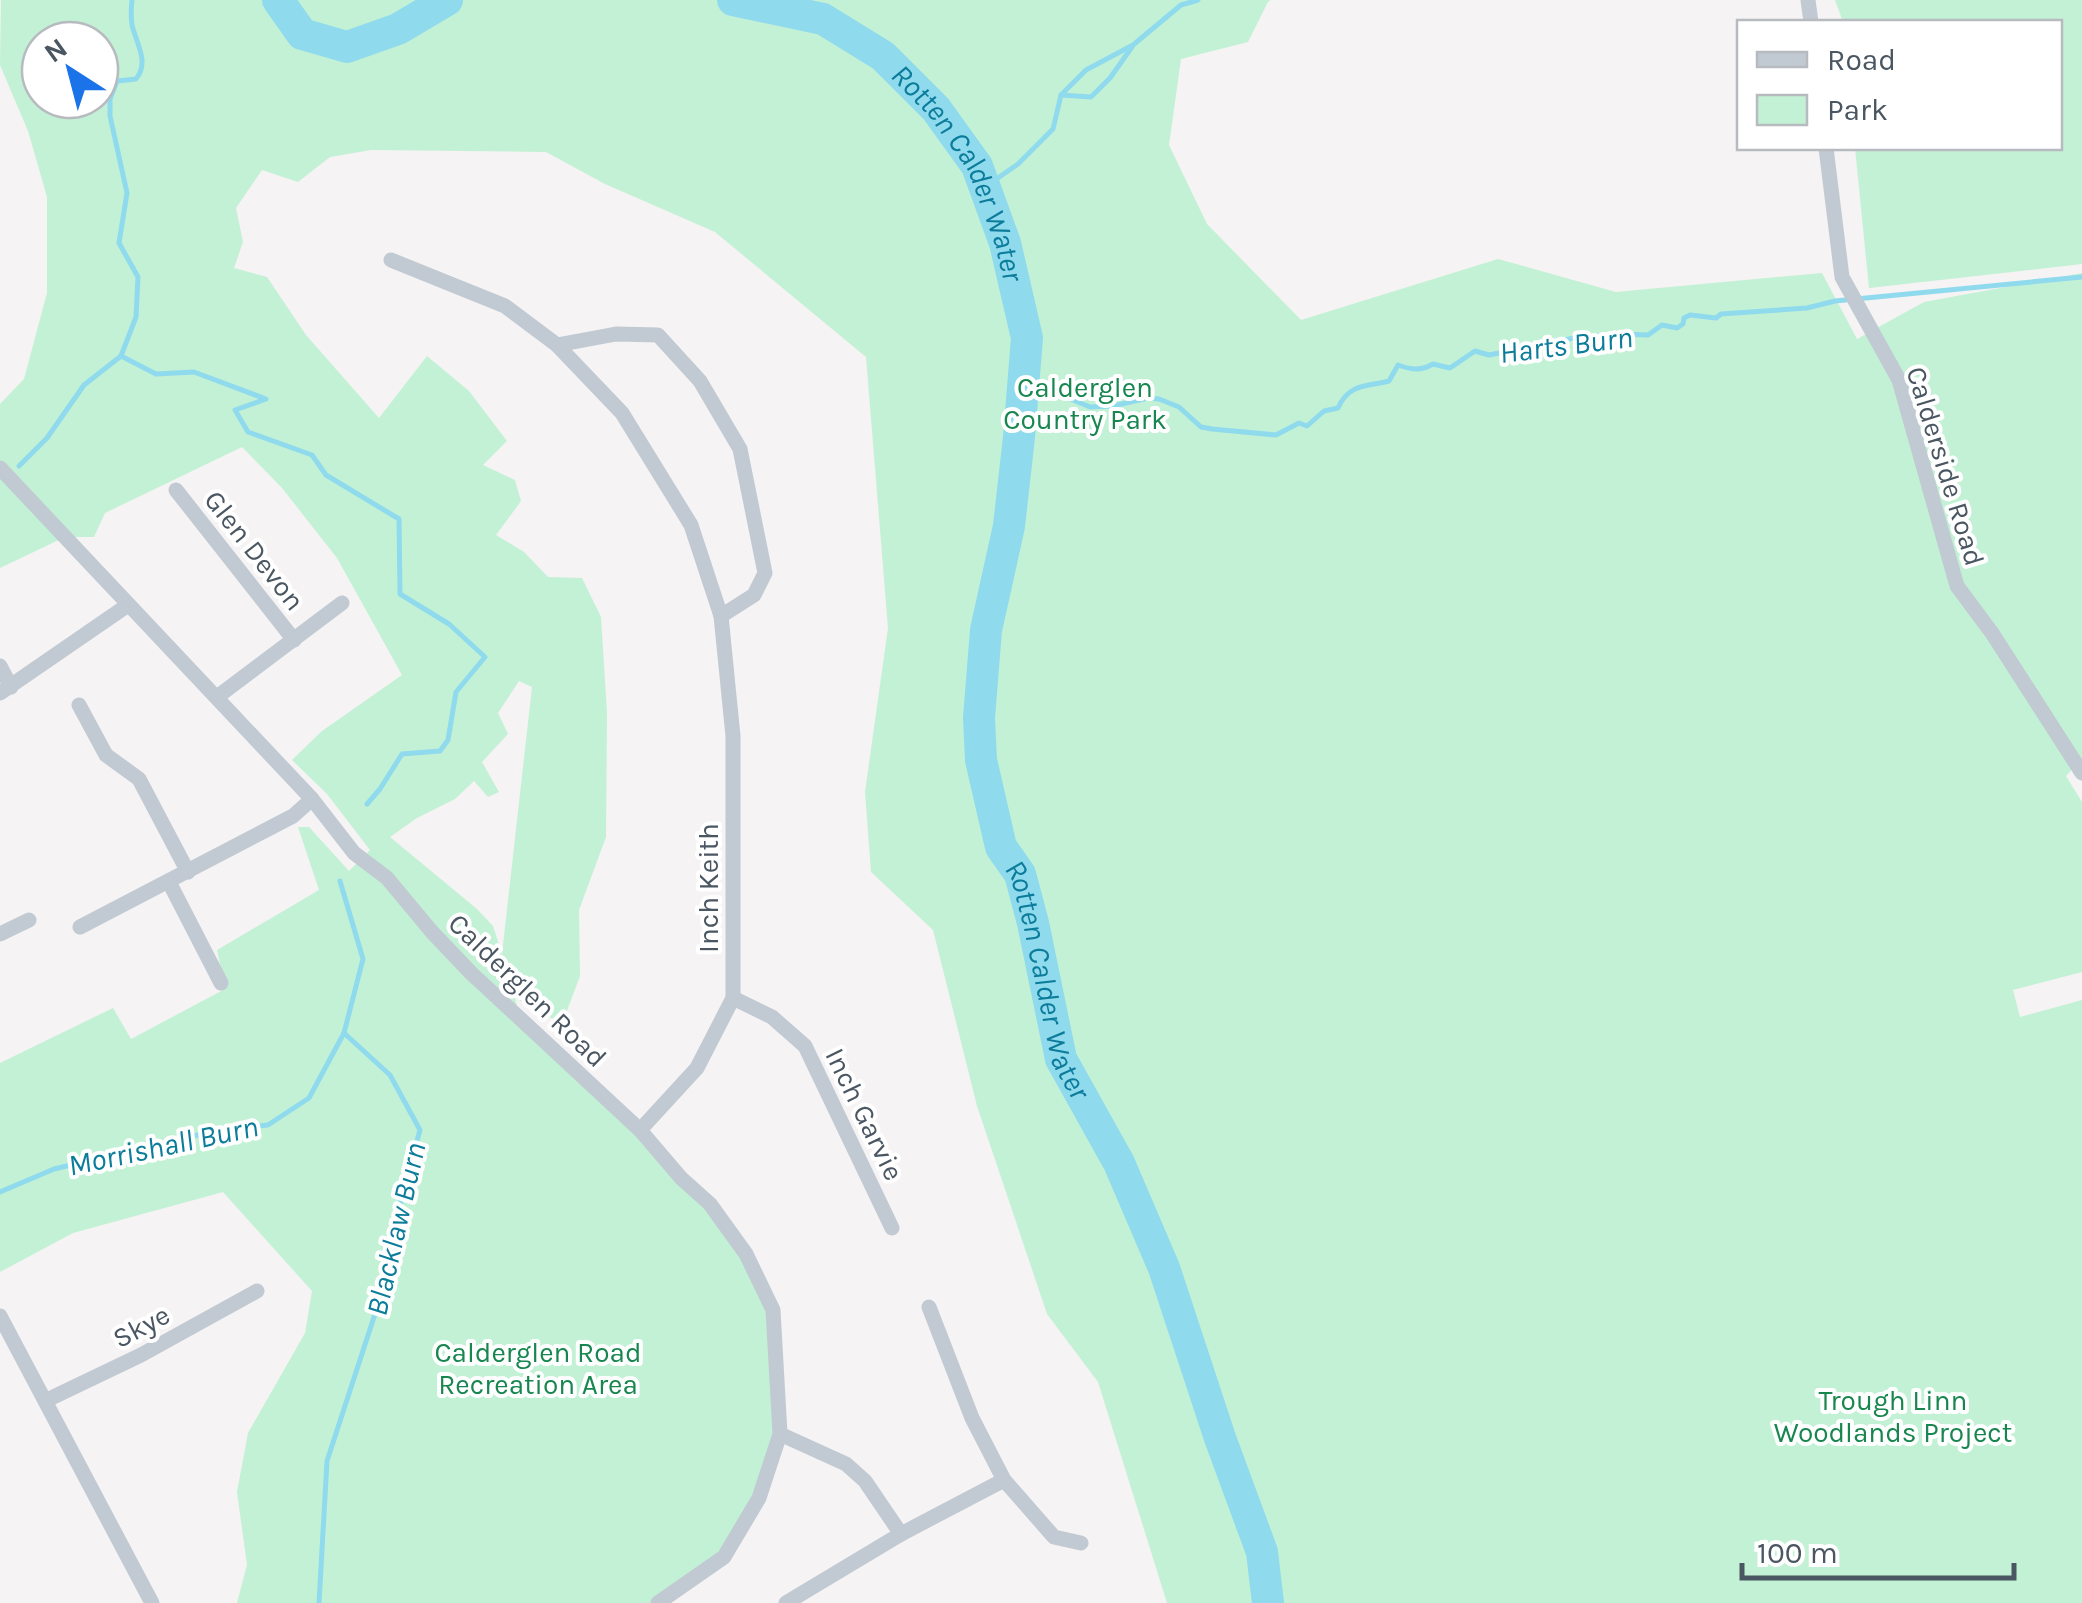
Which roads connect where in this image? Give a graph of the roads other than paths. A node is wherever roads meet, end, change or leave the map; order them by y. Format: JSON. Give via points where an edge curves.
{"nodes":[{"id":1,"x":1826,"y":150,"type":"edge"},
{"id":2,"x":391,"y":260,"type":"dead end"},
{"id":3,"x":558,"y":345,"type":"junction"},
{"id":4,"x":0,"y":468,"type":"edge"},
{"id":5,"x":176,"y":490,"type":"dead end"},
{"id":6,"x":342,"y":603,"type":"dead end"},
{"id":7,"x":128,"y":605,"type":"junction"},
{"id":8,"x":722,"y":616,"type":"junction"},
{"id":9,"x":294,"y":640,"type":"junction"},
{"id":10,"x":0,"y":666,"type":"edge"},
{"id":11,"x":5,"y":690,"type":"edge"},
{"id":12,"x":217,"y":697,"type":"junction"},
{"id":13,"x":79,"y":705,"type":"dead end"},
{"id":14,"x":2082,"y":772,"type":"edge"},
{"id":15,"x":312,"y":800,"type":"junction"},
{"id":16,"x":188,"y":872,"type":"junction"},
{"id":17,"x":170,"y":882,"type":"junction"},
{"id":18,"x":29,"y":920,"type":"dead end"},
{"id":19,"x":80,"y":927,"type":"dead end"},
{"id":20,"x":0,"y":934,"type":"edge"},
{"id":21,"x":221,"y":983,"type":"dead end"},
{"id":22,"x":733,"y":998,"type":"junction"},
{"id":23,"x":640,"y":1130,"type":"junction"},
{"id":24,"x":892,"y":1228,"type":"dead end"},
{"id":25,"x":257,"y":1291,"type":"dead end"},
{"id":26,"x":930,"y":1307,"type":"dead end"},
{"id":27,"x":0,"y":1316,"type":"edge"},
{"id":28,"x":47,"y":1400,"type":"junction"},
{"id":29,"x":780,"y":1434,"type":"junction"},
{"id":30,"x":1004,"y":1480,"type":"junction"},
{"id":31,"x":901,"y":1534,"type":"junction"},
{"id":32,"x":1080,"y":1543,"type":"dead end"},
{"id":33,"x":152,"y":1603,"type":"edge"},
{"id":34,"x":658,"y":1603,"type":"edge"},
{"id":35,"x":786,"y":1603,"type":"edge"}],
"edges":[{"from":1,"to":14,"type":"street","name":"Calderside Road","via":[[1842,276],[1899,380],[1956,586]]},
{"from":2,"to":3,"type":"street","name":"Inch Keith","via":[[505,306]]},
{"from":3,"to":8,"type":"street","name":"Inch Keith","via":[[622,413],[692,525]]},
{"from":3,"to":8,"type":"street","via":[[616,334],[658,335],[700,381],[740,449],[765,573],[754,595]]},
{"from":4,"to":7,"type":"street","name":"Calderglen Road"},
{"from":5,"to":9,"type":"street","name":"Glen Devon"},
{"from":6,"to":9,"type":"street","name":"Glen Devon"},
{"from":7,"to":11,"type":"street"},
{"from":7,"to":12,"type":"street","name":"Calderglen Road"},
{"from":8,"to":22,"type":"street","name":"Inch Keith","via":[[733,736]]},
{"from":9,"to":12,"type":"street","name":"Glen Devon"},
{"from":10,"to":11,"type":"street"},
{"from":12,"to":15,"type":"street","name":"Calderglen Road"},
{"from":13,"to":16,"type":"street","via":[[106,756],[139,780]]},
{"from":15,"to":16,"type":"street"},
{"from":15,"to":23,"type":"street","name":"Calderglen Road","via":[[354,854],[388,878],[471,973]]},
{"from":16,"to":17,"type":"street"},
{"from":17,"to":19,"type":"street"},
{"from":17,"to":21,"type":"street"},
{"from":18,"to":20,"type":"street"},
{"from":22,"to":23,"type":"street","name":"Inch Keith","via":[[698,1068]]},
{"from":22,"to":24,"type":"street","name":"Inch Garvie","via":[[772,1016],[805,1046]]},
{"from":23,"to":29,"type":"street","name":"Calderglen Road","via":[[710,1204],[746,1254],[772,1310]]},
{"from":25,"to":28,"type":"street","name":"Skye"},
{"from":26,"to":30,"type":"street","via":[[972,1418]]},
{"from":27,"to":28,"type":"street"},
{"from":28,"to":33,"type":"street"},
{"from":29,"to":31,"type":"street","via":[[866,1480]]},
{"from":29,"to":34,"type":"street","name":"Calderglen Road","via":[[759,1498],[724,1558]]},
{"from":30,"to":31,"type":"street"},
{"from":30,"to":32,"type":"street","via":[[1054,1537]]},
{"from":31,"to":35,"type":"street"}]}
